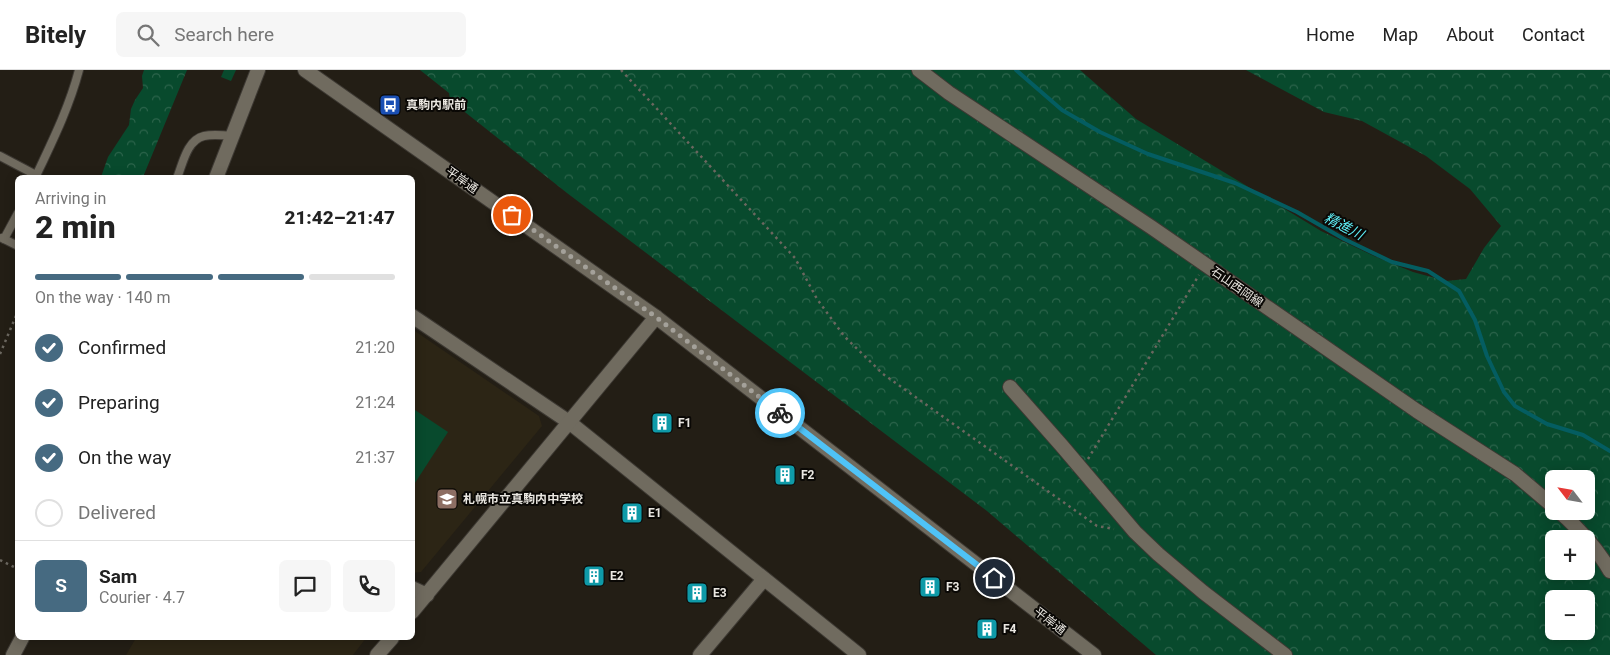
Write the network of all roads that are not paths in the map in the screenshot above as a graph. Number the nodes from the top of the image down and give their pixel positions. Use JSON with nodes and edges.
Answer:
{"nodes":[{"id":1,"x":79,"y":70,"type":"edge"},
{"id":2,"x":258,"y":70,"type":"edge"},
{"id":3,"x":306,"y":70,"type":"edge"},
{"id":4,"x":919,"y":70,"type":"edge"},
{"id":5,"x":232,"y":136,"type":"junction"},
{"id":6,"x":0,"y":156,"type":"edge"},
{"id":7,"x":34,"y":175,"type":"edge"},
{"id":8,"x":36,"y":175,"type":"edge"},
{"id":9,"x":178,"y":175,"type":"edge"},
{"id":10,"x":217,"y":175,"type":"edge"},
{"id":11,"x":15,"y":218,"type":"edge"},
{"id":12,"x":2,"y":238,"type":"edge"},
{"id":13,"x":15,"y":244,"type":"edge"},
{"id":14,"x":656,"y":317,"type":"junction"},
{"id":15,"x":415,"y":318,"type":"edge"},
{"id":16,"x":1010,"y":387,"type":"dead end"},
{"id":17,"x":569,"y":422,"type":"junction"},
{"id":18,"x":1545,"y":499,"type":"edge"},
{"id":19,"x":1569,"y":520,"type":"edge"},
{"id":20,"x":1610,"y":571,"type":"edge"},
{"id":21,"x":764,"y":578,"type":"junction"},
{"id":22,"x":415,"y":589,"type":"edge"},
{"id":23,"x":427,"y":595,"type":"junction"},
{"id":24,"x":415,"y":609,"type":"edge"},
{"id":25,"x":21,"y":640,"type":"edge"},
{"id":26,"x":390,"y":640,"type":"edge"},
{"id":27,"x":704,"y":654,"type":"edge"},
{"id":28,"x":13,"y":655,"type":"edge"},
{"id":29,"x":377,"y":655,"type":"edge"},
{"id":30,"x":859,"y":655,"type":"edge"},
{"id":31,"x":1094,"y":655,"type":"edge"},
{"id":32,"x":1285,"y":655,"type":"edge"}],
"edges":[{"from":1,"to":8,"type":"lane"},
{"from":2,"to":5,"type":"street"},
{"from":3,"to":14,"type":"street","name":"平岸通"},
{"from":4,"to":18,"type":"street","name":"石山西岡線"},
{"from":5,"to":9,"type":"lane"},
{"from":5,"to":10,"type":"street"},
{"from":6,"to":7,"type":"lane"},
{"from":11,"to":12,"type":"lane"},
{"from":12,"to":13,"type":"lane"},
{"from":14,"to":17,"type":"street"},
{"from":14,"to":31,"type":"street","name":"平岸通"},
{"from":15,"to":17,"type":"street"},
{"from":16,"to":32,"type":"street"},
{"from":17,"to":21,"type":"street"},
{"from":17,"to":23,"type":"street"},
{"from":19,"to":20,"type":"street"},
{"from":21,"to":27,"type":"street"},
{"from":21,"to":30,"type":"street"},
{"from":22,"to":23,"type":"street"},
{"from":23,"to":24,"type":"street"},
{"from":25,"to":28,"type":"street"},
{"from":26,"to":29,"type":"street"}]}
